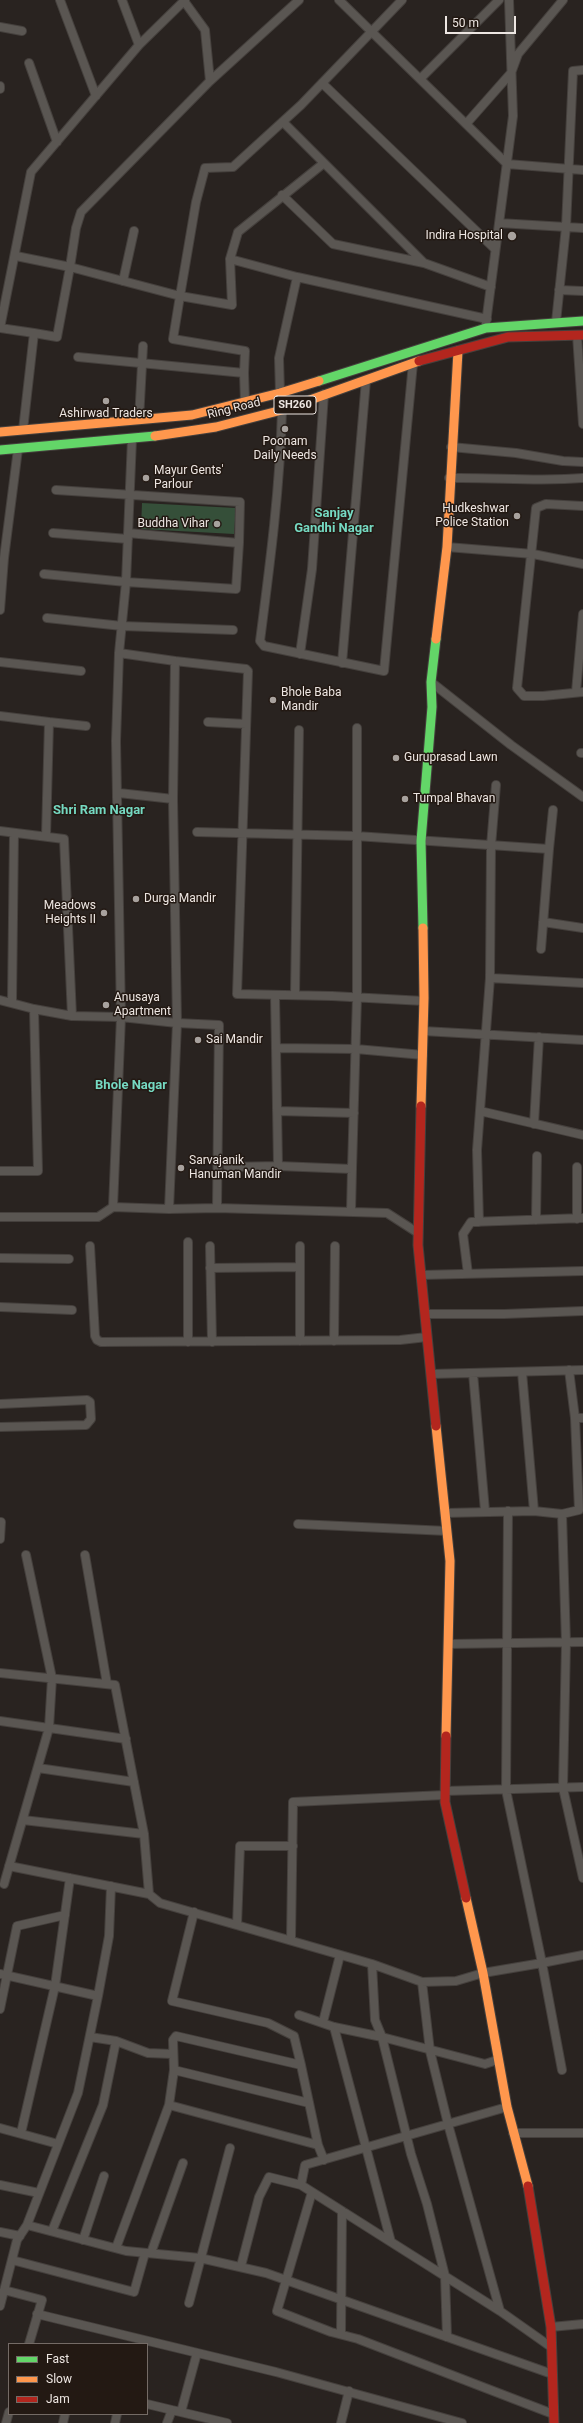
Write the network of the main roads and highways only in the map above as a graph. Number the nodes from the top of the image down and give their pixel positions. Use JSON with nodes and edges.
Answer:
{"nodes":[{"id":1,"x":583,"y":321,"type":"edge"},
{"id":2,"x":580,"y":335,"type":"edge"},
{"id":3,"x":458,"y":351,"type":"junction"},
{"id":4,"x":0,"y":432,"type":"edge"},
{"id":5,"x":0,"y":450,"type":"edge"},
{"id":6,"x":554,"y":2418,"type":"edge"}],
"edges":[{"from":1,"to":4,"type":"main road","name":"Ring Road","number":"SH260"},
{"from":2,"to":3,"type":"main road","name":"Ring Road","number":"SH260"},
{"from":3,"to":5,"type":"main road","name":"Ring Road","number":"SH260"},
{"from":3,"to":6,"type":"main road"}]}
